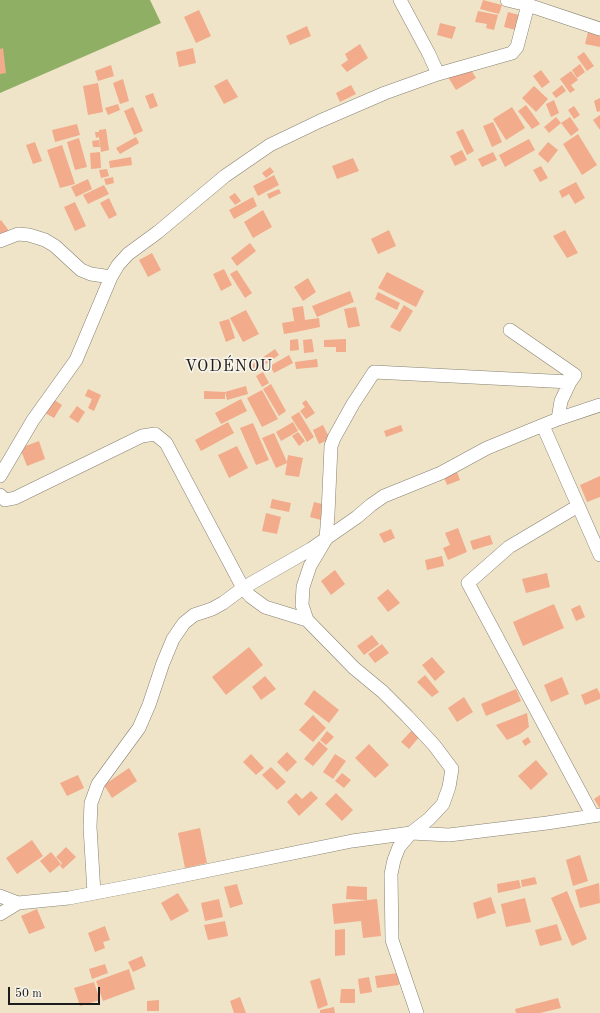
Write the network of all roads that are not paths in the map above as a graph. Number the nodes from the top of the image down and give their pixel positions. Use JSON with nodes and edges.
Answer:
{"nodes":[{"id":1,"x":400,"y":0,"type":"edge"},
{"id":2,"x":507,"y":0,"type":"edge"},
{"id":3,"x":528,"y":5,"type":"junction"},
{"id":4,"x":600,"y":29,"type":"edge"},
{"id":5,"x":438,"y":74,"type":"junction"},
{"id":6,"x":0,"y":241,"type":"edge"},
{"id":7,"x":111,"y":277,"type":"junction"},
{"id":8,"x":510,"y":330,"type":"dead end"},
{"id":9,"x":570,"y":382,"type":"junction"},
{"id":10,"x":600,"y":405,"type":"edge"},
{"id":11,"x":558,"y":419,"type":"junction"},
{"id":12,"x":543,"y":426,"type":"junction"},
{"id":13,"x":0,"y":476,"type":"edge"},
{"id":14,"x":0,"y":495,"type":"edge"},
{"id":15,"x":578,"y":506,"type":"junction"},
{"id":16,"x":326,"y":539,"type":"junction"},
{"id":17,"x":600,"y":555,"type":"edge"},
{"id":18,"x":243,"y":588,"type":"junction"},
{"id":19,"x":307,"y":620,"type":"junction"},
{"id":20,"x":596,"y":815,"type":"edge"},
{"id":21,"x":411,"y":833,"type":"junction"},
{"id":22,"x":94,"y":893,"type":"junction"},
{"id":23,"x":0,"y":896,"type":"edge"},
{"id":24,"x":18,"y":903,"type":"junction"},
{"id":25,"x":0,"y":914,"type":"edge"},
{"id":26,"x":417,"y":1013,"type":"edge"}],
"edges":[{"from":1,"to":5,"type":"street"},
{"from":2,"to":3,"type":"street"},
{"from":3,"to":4,"type":"street"},
{"from":3,"to":5,"type":"street"},
{"from":5,"to":7,"type":"street"},
{"from":6,"to":7,"type":"street"},
{"from":7,"to":13,"type":"street"},
{"from":8,"to":9,"type":"street"},
{"from":9,"to":11,"type":"street"},
{"from":9,"to":16,"type":"street"},
{"from":10,"to":11,"type":"street"},
{"from":11,"to":12,"type":"street"},
{"from":12,"to":15,"type":"street"},
{"from":12,"to":16,"type":"street"},
{"from":14,"to":18,"type":"street"},
{"from":15,"to":17,"type":"street"},
{"from":15,"to":20,"type":"street"},
{"from":16,"to":18,"type":"street"},
{"from":16,"to":19,"type":"street"},
{"from":18,"to":19,"type":"street"},
{"from":18,"to":22,"type":"street"},
{"from":19,"to":21,"type":"street"},
{"from":20,"to":21,"type":"street"},
{"from":21,"to":22,"type":"street"},
{"from":21,"to":26,"type":"street"},
{"from":22,"to":24,"type":"street"},
{"from":23,"to":24,"type":"street"},
{"from":24,"to":25,"type":"street"}]}
